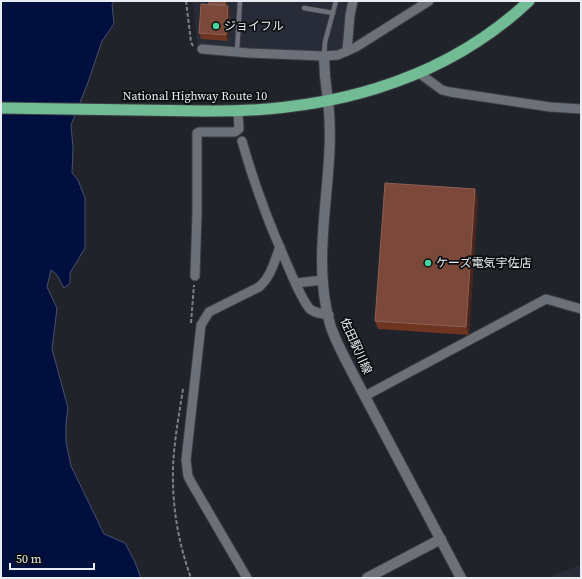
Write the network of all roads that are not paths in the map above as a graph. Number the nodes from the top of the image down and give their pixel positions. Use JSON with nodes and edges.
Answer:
{"nodes":[{"id":1,"x":240,"y":1,"type":"edge"},
{"id":2,"x":336,"y":1,"type":"edge"},
{"id":3,"x":353,"y":1,"type":"edge"},
{"id":4,"x":429,"y":1,"type":"edge"},
{"id":5,"x":529,"y":1,"type":"edge"},
{"id":6,"x":304,"y":8,"type":"dead end"},
{"id":7,"x":333,"y":13,"type":"junction"},
{"id":8,"x":202,"y":49,"type":"road end"},
{"id":9,"x":237,"y":51,"type":"junction"},
{"id":10,"x":346,"y":52,"type":"junction"},
{"id":11,"x":324,"y":56,"type":"junction"},
{"id":12,"x":419,"y":73,"type":"junction"},
{"id":13,"x":328,"y":100,"type":"junction"},
{"id":14,"x":1,"y":108,"type":"edge"},
{"id":15,"x":581,"y":109,"type":"edge"},
{"id":16,"x":238,"y":112,"type":"junction"},
{"id":17,"x":242,"y":141,"type":"dead end"},
{"id":18,"x":280,"y":248,"type":"junction"},
{"id":19,"x":195,"y":276,"type":"dead end"},
{"id":20,"x":323,"y":280,"type":"junction"},
{"id":21,"x":296,"y":283,"type":"junction"},
{"id":22,"x":581,"y":309,"type":"edge"},
{"id":23,"x":329,"y":315,"type":"junction"},
{"id":24,"x":365,"y":396,"type":"junction"},
{"id":25,"x":441,"y":539,"type":"junction"},
{"id":26,"x":247,"y":578,"type":"edge"},
{"id":27,"x":367,"y":578,"type":"edge"},
{"id":28,"x":461,"y":578,"type":"edge"}],
"edges":[{"from":1,"to":9,"type":"lane"},
{"from":2,"to":7,"type":"lane"},
{"from":3,"to":10,"type":"street"},
{"from":4,"to":10,"type":"street"},
{"from":5,"to":12,"type":"highway","name":"National Highway Route 10"},
{"from":6,"to":7,"type":"lane"},
{"from":7,"to":11,"type":"lane"},
{"from":8,"to":9,"type":"street"},
{"from":9,"to":11,"type":"street"},
{"from":10,"to":11,"type":"street"},
{"from":11,"to":13,"type":"main road","name":"佐田駅川線"},
{"from":12,"to":13,"type":"highway","name":"National Highway Route 10"},
{"from":12,"to":15,"type":"street"},
{"from":13,"to":16,"type":"highway","name":"National Highway Route 10"},
{"from":13,"to":20,"type":"main road","name":"佐田駅川線"},
{"from":14,"to":16,"type":"highway","name":"National Highway Route 10","bridge":true},
{"from":16,"to":19,"type":"street"},
{"from":17,"to":18,"type":"street"},
{"from":18,"to":21,"type":"street"},
{"from":18,"to":26,"type":"street"},
{"from":20,"to":21,"type":"street"},
{"from":20,"to":23,"type":"main road","name":"佐田駅川線"},
{"from":21,"to":23,"type":"street"},
{"from":22,"to":24,"type":"street"},
{"from":23,"to":24,"type":"main road","name":"佐田駅川線"},
{"from":24,"to":25,"type":"main road","name":"佐田駅川線"},
{"from":25,"to":27,"type":"main road"},
{"from":25,"to":28,"type":"main road","name":"佐田駅川線"}]}
